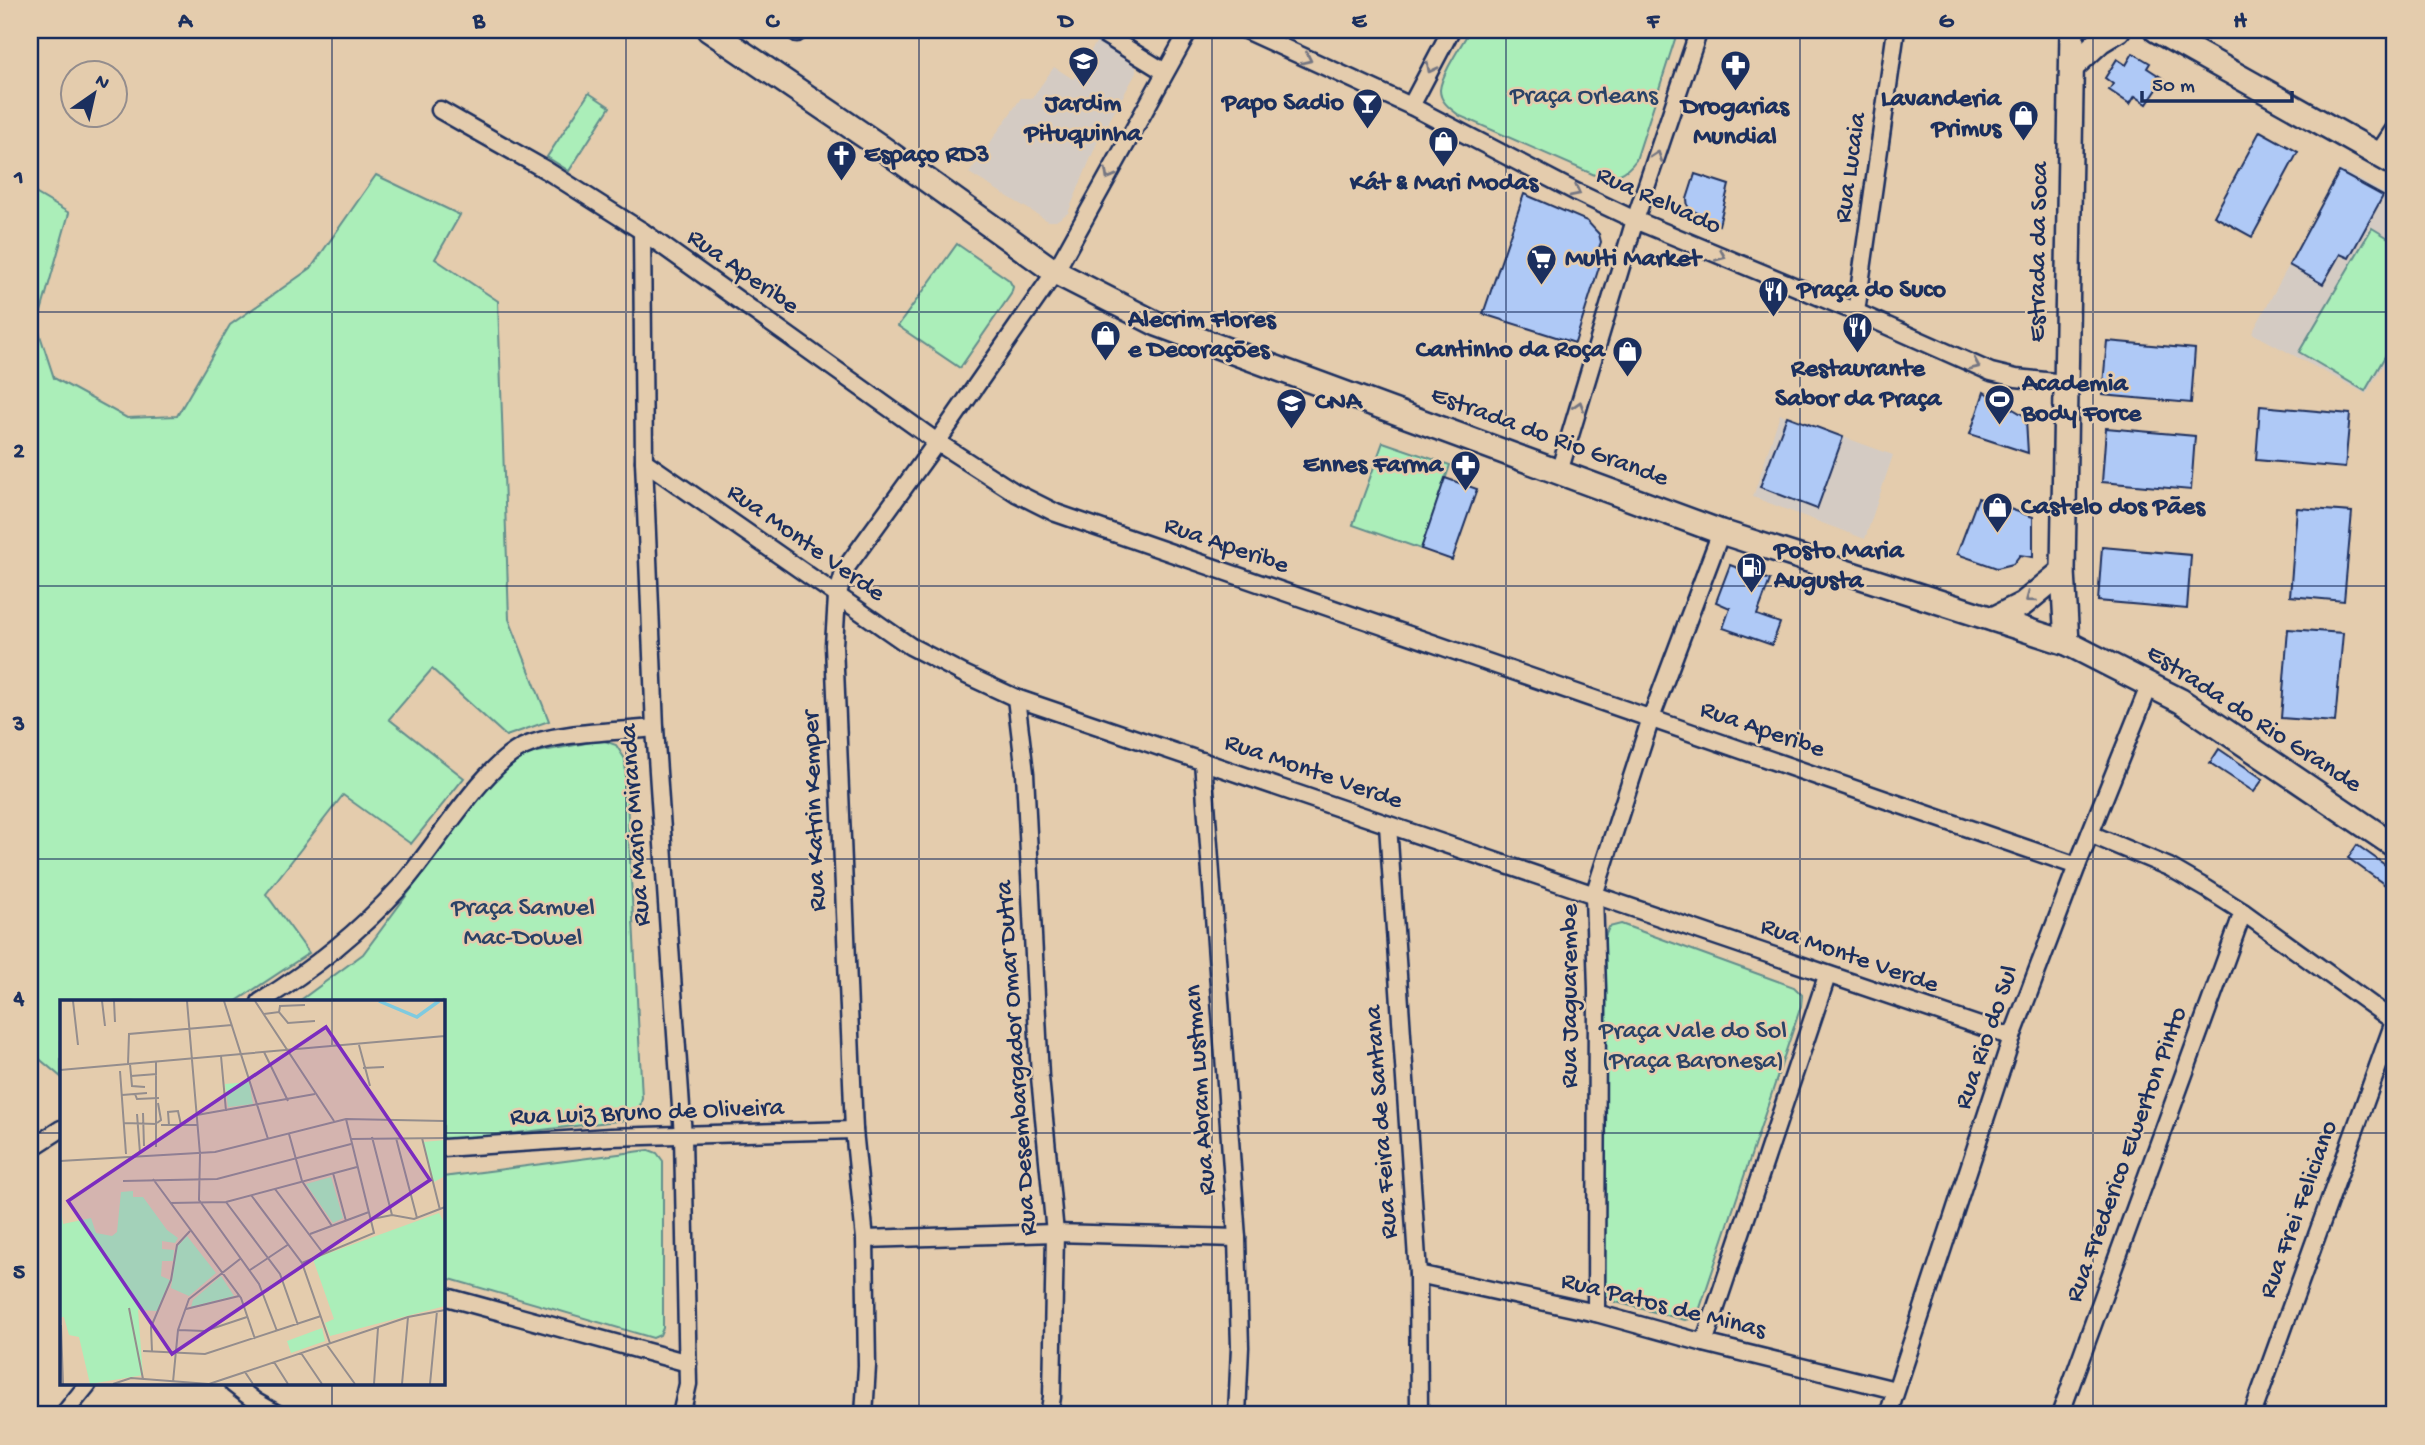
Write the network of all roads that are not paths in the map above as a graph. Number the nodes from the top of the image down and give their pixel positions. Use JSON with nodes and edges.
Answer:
{"nodes":[{"id":1,"x":709,"y":30,"type":"edge"},
{"id":2,"x":1097,"y":30,"type":"edge"},
{"id":3,"x":1189,"y":30,"type":"edge"},
{"id":4,"x":1245,"y":30,"type":"edge"},
{"id":5,"x":1451,"y":30,"type":"edge"},
{"id":6,"x":1699,"y":30,"type":"edge"},
{"id":7,"x":1896,"y":30,"type":"edge"},
{"id":8,"x":2072,"y":30,"type":"edge"},
{"id":9,"x":2118,"y":30,"type":"edge"},
{"id":10,"x":2156,"y":30,"type":"edge"},
{"id":11,"x":2072,"y":67,"type":"junction"},
{"id":12,"x":1165,"y":72,"type":"junction"},
{"id":13,"x":1411,"y":106,"type":"junction"},
{"id":14,"x":440,"y":110,"type":"dead end"},
{"id":15,"x":2395,"y":128,"type":"edge"},
{"id":16,"x":2386,"y":159,"type":"edge"},
{"id":17,"x":1635,"y":220,"type":"junction"},
{"id":18,"x":642,"y":231,"type":"junction"},
{"id":19,"x":1055,"y":272,"type":"junction"},
{"id":20,"x":1856,"y":312,"type":"junction"},
{"id":21,"x":2065,"y":383,"type":"junction"},
{"id":22,"x":937,"y":442,"type":"junction"},
{"id":23,"x":643,"y":461,"type":"junction"},
{"id":24,"x":1559,"y":471,"type":"junction"},
{"id":25,"x":1721,"y":532,"type":"junction"},
{"id":26,"x":2063,"y":571,"type":"junction"},
{"id":27,"x":837,"y":597,"type":"junction"},
{"id":28,"x":1993,"y":619,"type":"junction"},
{"id":29,"x":2067,"y":643,"type":"junction"},
{"id":30,"x":2150,"y":684,"type":"junction"},
{"id":31,"x":1016,"y":698,"type":"junction"},
{"id":32,"x":1651,"y":718,"type":"junction"},
{"id":33,"x":655,"y":728,"type":"junction"},
{"id":34,"x":1203,"y":761,"type":"junction"},
{"id":35,"x":1388,"y":825,"type":"junction"},
{"id":36,"x":2090,"y":834,"type":"junction"},
{"id":37,"x":2395,"y":846,"type":"edge"},
{"id":38,"x":2077,"y":866,"type":"junction"},
{"id":39,"x":1594,"y":895,"type":"junction"},
{"id":40,"x":2243,"y":912,"type":"junction"},
{"id":41,"x":1827,"y":976,"type":"junction"},
{"id":42,"x":263,"y":1000,"type":"edge"},
{"id":43,"x":2395,"y":1022,"type":"edge"},
{"id":44,"x":2012,"y":1037,"type":"junction"},
{"id":45,"x":60,"y":1130,"type":"edge"},
{"id":46,"x":854,"y":1130,"type":"junction"},
{"id":47,"x":684,"y":1136,"type":"junction"},
{"id":48,"x":444,"y":1148,"type":"edge"},
{"id":49,"x":30,"y":1149,"type":"edge"},
{"id":50,"x":1055,"y":1233,"type":"junction"},
{"id":51,"x":1237,"y":1238,"type":"junction"},
{"id":52,"x":865,"y":1239,"type":"junction"},
{"id":53,"x":1418,"y":1274,"type":"junction"},
{"id":54,"x":444,"y":1296,"type":"edge"},
{"id":55,"x":1595,"y":1313,"type":"junction"},
{"id":56,"x":1704,"y":1343,"type":"junction"},
{"id":57,"x":688,"y":1363,"type":"junction"},
{"id":58,"x":87,"y":1386,"type":"edge"},
{"id":59,"x":236,"y":1386,"type":"edge"},
{"id":60,"x":1895,"y":1390,"type":"junction"},
{"id":61,"x":64,"y":1415,"type":"edge"},
{"id":62,"x":279,"y":1415,"type":"edge"},
{"id":63,"x":681,"y":1415,"type":"edge"},
{"id":64,"x":864,"y":1415,"type":"edge"},
{"id":65,"x":1049,"y":1415,"type":"edge"},
{"id":66,"x":1237,"y":1415,"type":"edge"},
{"id":67,"x":1419,"y":1415,"type":"edge"},
{"id":68,"x":1888,"y":1415,"type":"edge"},
{"id":69,"x":2060,"y":1415,"type":"edge"},
{"id":70,"x":2252,"y":1415,"type":"edge"}],
"edges":[{"from":1,"to":19,"type":"main road","name":"Estrada do Rio Grande"},
{"from":2,"to":12,"type":"street"},
{"from":3,"to":12,"type":"street","name":"Rua Katrin Kemper"},
{"from":4,"to":13,"type":"street","name":"Rua Relvado","one_way":true},
{"from":5,"to":13,"type":"street","one_way":true},
{"from":17,"to":6,"type":"street","one_way":true},
{"from":7,"to":20,"type":"street","name":"Rua Lucaia"},
{"from":8,"to":11,"type":"main road","name":"Estrada da Soca"},
{"from":9,"to":11,"type":"main road"},
{"from":10,"to":16,"type":"main road"},
{"from":11,"to":21,"type":"main road","name":"Estrada da Soca"},
{"from":12,"to":19,"type":"street","name":"Rua Katrin Kemper","one_way":true},
{"from":13,"to":17,"type":"street","name":"Rua Relvado","one_way":true},
{"from":14,"to":18,"type":"street","name":"Rua Aperibe"},
{"from":15,"to":16,"type":"street"},
{"from":17,"to":20,"type":"street","name":"Rua Relvado","one_way":true},
{"from":24,"to":17,"type":"street","one_way":true},
{"from":18,"to":22,"type":"street","name":"Rua Aperibe"},
{"from":18,"to":23,"type":"street","name":"Rua Mario Miranda"},
{"from":19,"to":22,"type":"street","name":"Rua Katrin Kemper"},
{"from":19,"to":24,"type":"main road","name":"Estrada do Rio Grande"},
{"from":20,"to":21,"type":"street","name":"Rua Relvado","one_way":true},
{"from":21,"to":26,"type":"main road","name":"Estrada da Soca"},
{"from":22,"to":27,"type":"street","name":"Rua Katrin Kemper"},
{"from":22,"to":32,"type":"street","name":"Rua Aperibe"},
{"from":23,"to":27,"type":"street","name":"Rua Monte Verde"},
{"from":23,"to":33,"type":"street","name":"Rua Mario Miranda"},
{"from":24,"to":25,"type":"main road","name":"Estrada do Rio Grande"},
{"from":25,"to":28,"type":"main road","name":"Estrada do Rio Grande"},
{"from":25,"to":32,"type":"street","name":"Rua Jaguarembe"},
{"from":26,"to":28,"type":"main road","one_way":true},
{"from":26,"to":29,"type":"main road","name":"Estrada da Soca"},
{"from":27,"to":31,"type":"street","name":"Rua Monte Verde"},
{"from":27,"to":46,"type":"street","name":"Rua Katrin Kemper"},
{"from":28,"to":29,"type":"main road","name":"Estrada do Rio Grande"},
{"from":29,"to":30,"type":"main road","name":"Estrada do Rio Grande"},
{"from":30,"to":36,"type":"street","name":"Rua Rio do Sul"},
{"from":30,"to":37,"type":"main road","name":"Estrada do Rio Grande"},
{"from":31,"to":34,"type":"street","name":"Rua Monte Verde"},
{"from":31,"to":50,"type":"street","name":"Rua Desembargador Omar Dutra"},
{"from":32,"to":38,"type":"street","name":"Rua Aperibe"},
{"from":32,"to":39,"type":"street","name":"Rua Jaguarembe"},
{"from":33,"to":42,"type":"street"},
{"from":33,"to":47,"type":"street","name":"Rua Mario Miranda"},
{"from":34,"to":35,"type":"street","name":"Rua Monte Verde"},
{"from":34,"to":51,"type":"street","name":"Rua Abram Lustman"},
{"from":35,"to":39,"type":"street","name":"Rua Monte Verde"},
{"from":35,"to":53,"type":"street","name":"Rua Feira de Santana"},
{"from":36,"to":38,"type":"street","name":"Rua Rio do Sul"},
{"from":36,"to":40,"type":"street"},
{"from":38,"to":44,"type":"street","name":"Rua Rio do Sul"},
{"from":39,"to":41,"type":"street","name":"Rua Monte Verde"},
{"from":39,"to":55,"type":"street","name":"Rua Jaguarembe"},
{"from":40,"to":43,"type":"street"},
{"from":40,"to":69,"type":"street","name":"Rua Frederico Ewerton Pinto"},
{"from":41,"to":44,"type":"street","name":"Rua Monte Verde"},
{"from":41,"to":56,"type":"street"},
{"from":43,"to":70,"type":"street","name":"Rua Frei Feliciano"},
{"from":44,"to":60,"type":"street","name":"Rua Rio do Sul"},
{"from":45,"to":49,"type":"street"},
{"from":46,"to":47,"type":"street","name":"Rua Luiz Bruno de Oliveira"},
{"from":46,"to":52,"type":"street","name":"Rua Katrin Kemper"},
{"from":47,"to":48,"type":"street","name":"Rua Luiz Bruno de Oliveira"},
{"from":47,"to":57,"type":"street","name":"Rua Mario Miranda"},
{"from":50,"to":51,"type":"street"},
{"from":50,"to":52,"type":"street"},
{"from":50,"to":65,"type":"street","name":"Rua Desembargador Omar Dutra"},
{"from":51,"to":66,"type":"street","name":"Rua Abram Lustman"},
{"from":52,"to":64,"type":"street","name":"Rua Katrin Kemper"},
{"from":53,"to":55,"type":"street","name":"Rua Patos de Minas"},
{"from":53,"to":67,"type":"street","name":"Rua Feira de Santana"},
{"from":54,"to":57,"type":"street"},
{"from":55,"to":56,"type":"street","name":"Rua Patos de Minas"},
{"from":56,"to":60,"type":"street","name":"Rua Patos de Minas"},
{"from":57,"to":63,"type":"street","name":"Rua Mario Miranda"},
{"from":58,"to":61,"type":"street"},
{"from":59,"to":62,"type":"street"},
{"from":60,"to":68,"type":"street","name":"Rua Rio do Sul"}]}
